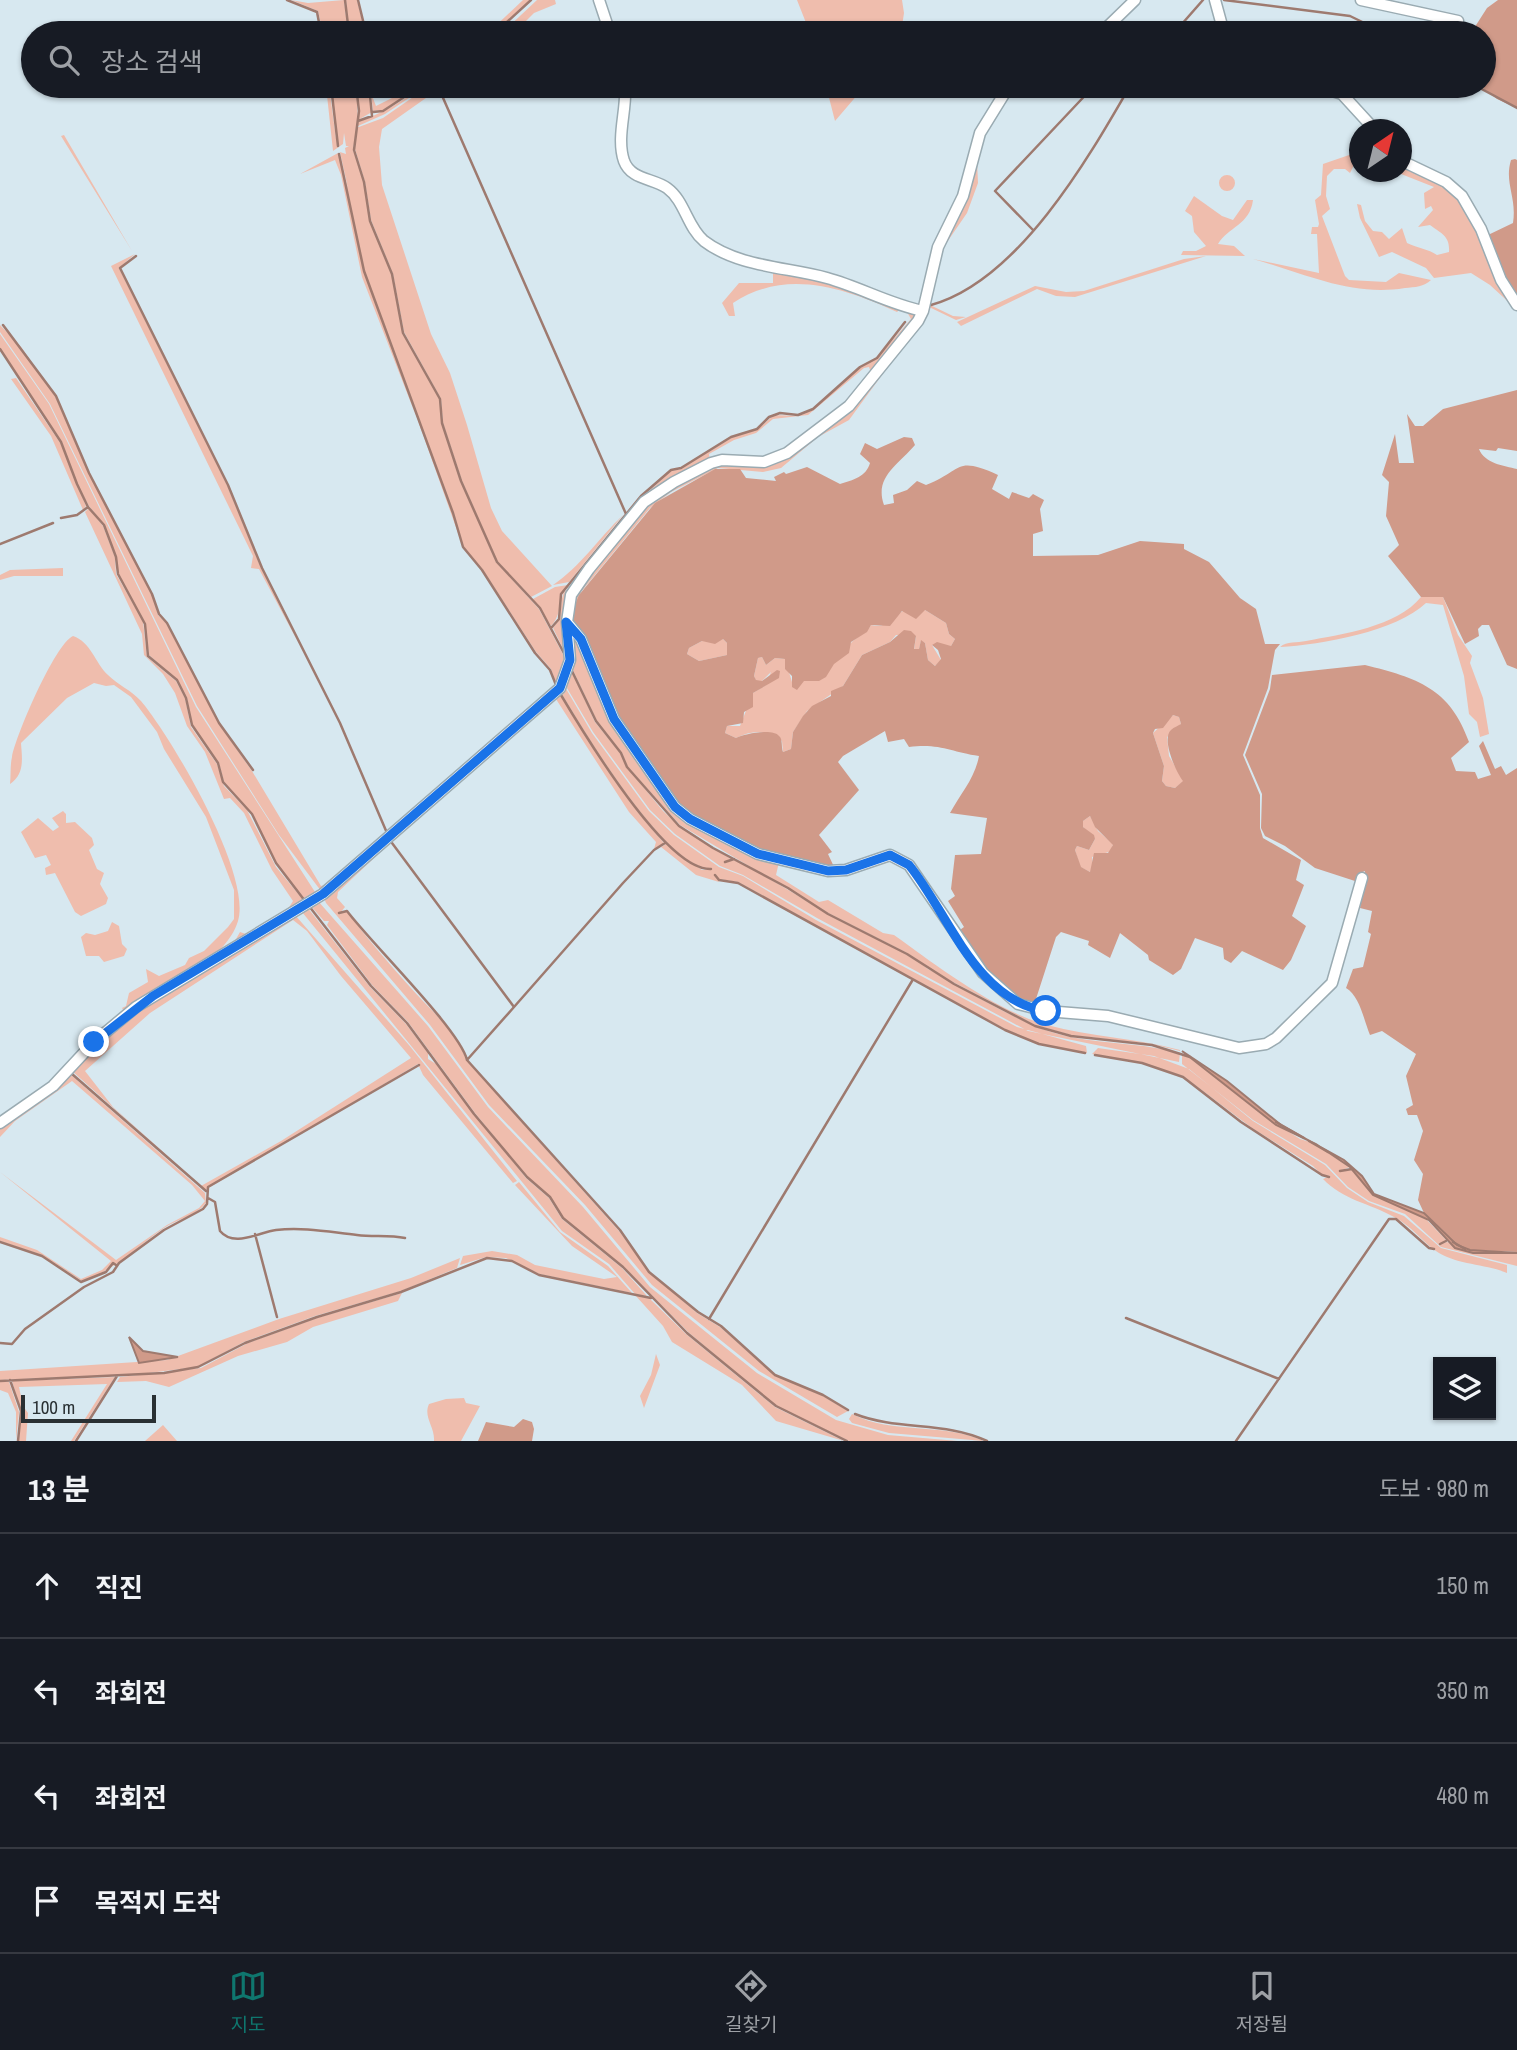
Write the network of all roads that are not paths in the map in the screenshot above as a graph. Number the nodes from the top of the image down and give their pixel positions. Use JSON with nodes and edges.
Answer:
{"nodes":[{"id":1,"x":599,"y":0,"type":"edge"},
{"id":2,"x":1135,"y":0,"type":"edge"},
{"id":3,"x":1214,"y":0,"type":"edge"},
{"id":4,"x":1361,"y":0,"type":"edge"},
{"id":5,"x":606,"y":21,"type":"edge"},
{"id":6,"x":1113,"y":21,"type":"edge"},
{"id":7,"x":1220,"y":21,"type":"edge"},
{"id":8,"x":1458,"y":21,"type":"dead end"},
{"id":9,"x":624,"y":98,"type":"edge"},
{"id":10,"x":1002,"y":98,"type":"edge"},
{"id":11,"x":1346,"y":98,"type":"edge"},
{"id":12,"x":1365,"y":119,"type":"edge"},
{"id":13,"x":1412,"y":166,"type":"edge"},
{"id":14,"x":1517,"y":305,"type":"edge"},
{"id":15,"x":923,"y":311,"type":"junction"},
{"id":16,"x":566,"y":622,"type":"junction"},
{"id":17,"x":1362,"y":878,"type":"dead end"},
{"id":18,"x":0,"y":1123,"type":"edge"}],
"edges":[{"from":1,"to":5,"type":"street"},
{"from":2,"to":6,"type":"street"},
{"from":3,"to":7,"type":"street"},
{"from":4,"to":8,"type":"street"},
{"from":9,"to":15,"type":"street"},
{"from":10,"to":15,"type":"street"},
{"from":11,"to":12,"type":"street"},
{"from":13,"to":14,"type":"street"},
{"from":15,"to":16,"type":"street"},
{"from":16,"to":17,"type":"street"},
{"from":16,"to":18,"type":"street"}]}
